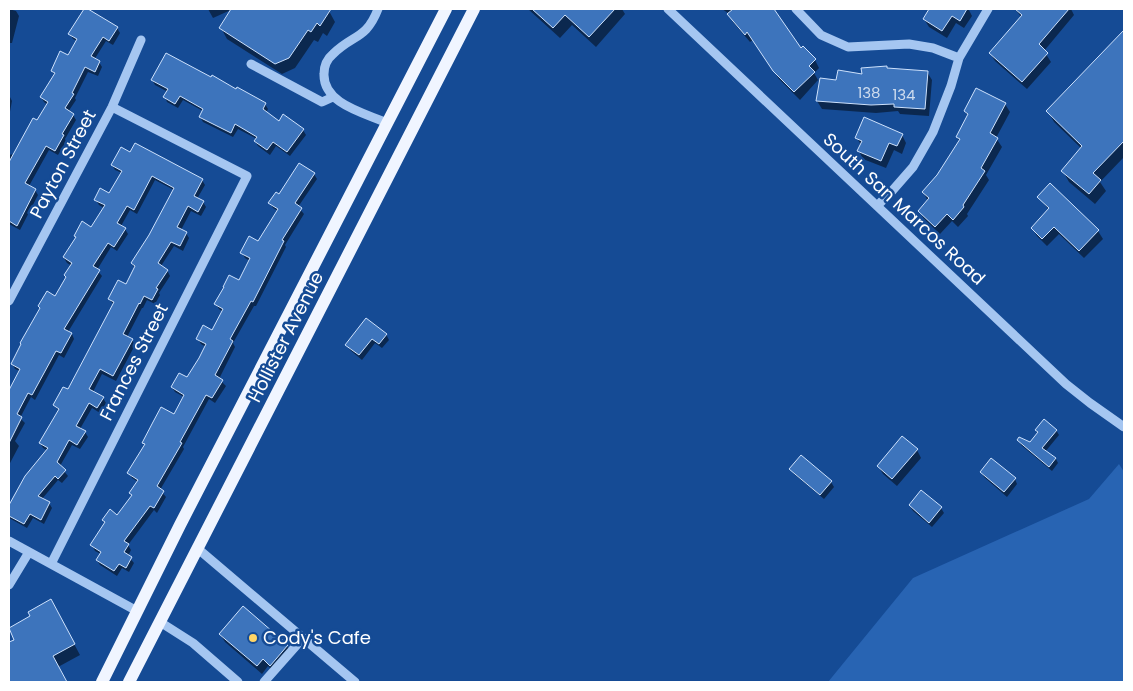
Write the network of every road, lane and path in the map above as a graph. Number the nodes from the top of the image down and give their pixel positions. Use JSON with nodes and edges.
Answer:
{"nodes":[{"id":1,"x":378,"y":9,"type":"edge"},
{"id":2,"x":474,"y":9,"type":"edge"},
{"id":3,"x":668,"y":9,"type":"edge"},
{"id":4,"x":796,"y":9,"type":"edge"},
{"id":5,"x":988,"y":9,"type":"edge"},
{"id":6,"x":443,"y":10,"type":"edge"},
{"id":7,"x":141,"y":40,"type":"dead end"},
{"id":8,"x":959,"y":58,"type":"junction"},
{"id":9,"x":251,"y":64,"type":"dead end"},
{"id":10,"x":333,"y":97,"type":"junction"},
{"id":11,"x":112,"y":107,"type":"junction"},
{"id":12,"x":387,"y":123,"type":"junction"},
{"id":13,"x":877,"y":206,"type":"junction"},
{"id":14,"x":9,"y":301,"type":"edge"},
{"id":15,"x":1124,"y":427,"type":"edge"},
{"id":16,"x":9,"y":541,"type":"edge"},
{"id":17,"x":197,"y":548,"type":"junction"},
{"id":18,"x":29,"y":552,"type":"junction"},
{"id":19,"x":51,"y":564,"type":"junction"},
{"id":20,"x":9,"y":584,"type":"edge"},
{"id":21,"x":137,"y":611,"type":"junction"},
{"id":22,"x":160,"y":622,"type":"junction"},
{"id":23,"x":303,"y":638,"type":"junction"},
{"id":24,"x":102,"y":682,"type":"edge"},
{"id":25,"x":129,"y":682,"type":"edge"},
{"id":26,"x":238,"y":682,"type":"edge"},
{"id":27,"x":264,"y":682,"type":"edge"},
{"id":28,"x":355,"y":682,"type":"edge"}],
"edges":[{"from":1,"to":10,"type":"street"},
{"from":2,"to":17,"type":"main road","name":"Hollister Avenue"},
{"from":3,"to":13,"type":"street","name":"South San Marcos Road"},
{"from":4,"to":8,"type":"street"},
{"from":5,"to":8,"type":"street"},
{"from":6,"to":12,"type":"main road","name":"Hollister Avenue"},
{"from":7,"to":11,"type":"street","name":"Payton Street"},
{"from":8,"to":13,"type":"street"},
{"from":9,"to":10,"type":"street"},
{"from":10,"to":12,"type":"street"},
{"from":11,"to":14,"type":"street","name":"Payton Street"},
{"from":11,"to":19,"type":"street","name":"Frances Street"},
{"from":12,"to":21,"type":"main road","name":"Hollister Avenue"},
{"from":13,"to":15,"type":"street","name":"South San Marcos Road"},
{"from":16,"to":18,"type":"street"},
{"from":17,"to":22,"type":"main road","name":"Hollister Avenue"},
{"from":17,"to":23,"type":"street"},
{"from":18,"to":19,"type":"street"},
{"from":18,"to":20,"type":"street"},
{"from":19,"to":21,"type":"street"},
{"from":21,"to":24,"type":"main road","name":"Hollister Avenue"},
{"from":22,"to":25,"type":"main road","name":"Hollister Avenue"},
{"from":22,"to":26,"type":"street"},
{"from":23,"to":27,"type":"street"},
{"from":23,"to":28,"type":"street"}]}
